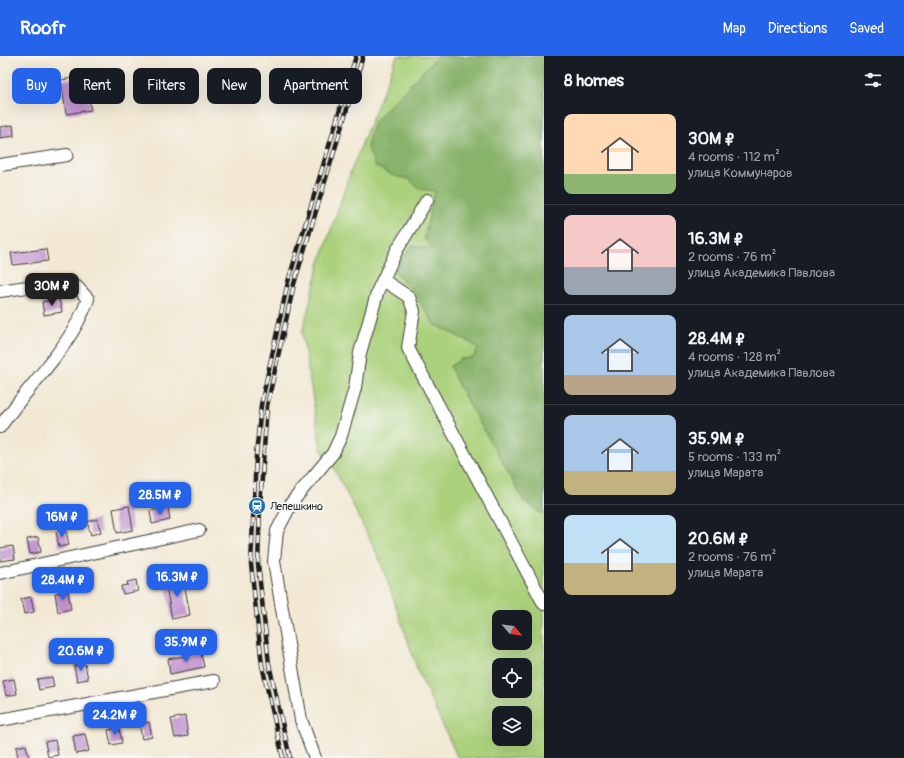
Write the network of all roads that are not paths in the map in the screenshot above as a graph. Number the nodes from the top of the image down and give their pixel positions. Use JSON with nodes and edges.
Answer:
{"nodes":[{"id":1,"x":67,"y":155,"type":"dead end"},
{"id":2,"x":0,"y":165,"type":"edge"},
{"id":3,"x":427,"y":200,"type":"dead end"},
{"id":4,"x":383,"y":280,"type":"junction"},
{"id":5,"x":0,"y":291,"type":"edge"},
{"id":6,"x":13,"y":408,"type":"junction"},
{"id":7,"x":0,"y":410,"type":"edge"},
{"id":8,"x":0,"y":427,"type":"edge"},
{"id":9,"x":199,"y":530,"type":"dead end"},
{"id":10,"x":0,"y":573,"type":"edge"},
{"id":11,"x":544,"y":604,"type":"edge"},
{"id":12,"x":214,"y":681,"type":"dead end"},
{"id":13,"x":0,"y":720,"type":"edge"},
{"id":14,"x":315,"y":758,"type":"edge"}],
"edges":[{"from":1,"to":2,"type":"street"},
{"from":3,"to":4,"type":"street"},
{"from":4,"to":11,"type":"street"},
{"from":4,"to":14,"type":"street"},
{"from":5,"to":6,"type":"street"},
{"from":6,"to":7,"type":"street"},
{"from":6,"to":8,"type":"street"},
{"from":9,"to":10,"type":"street"},
{"from":12,"to":13,"type":"street"}]}
